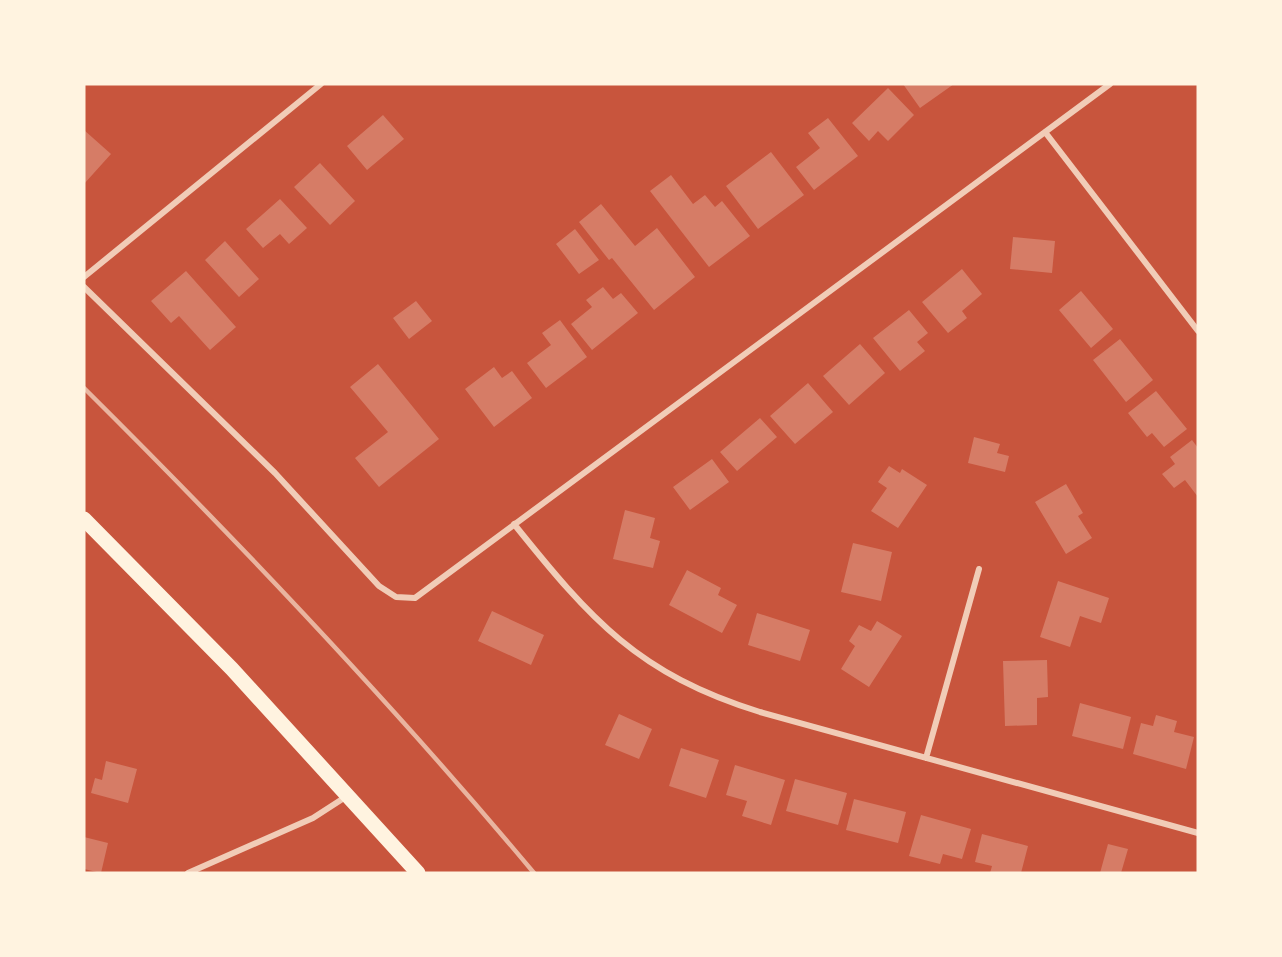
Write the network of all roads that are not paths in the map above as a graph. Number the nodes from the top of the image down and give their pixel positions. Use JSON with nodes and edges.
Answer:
{"nodes":[{"id":1,"x":321,"y":84,"type":"edge"},
{"id":2,"x":1110,"y":84,"type":"edge"},
{"id":3,"x":1046,"y":132,"type":"junction"},
{"id":4,"x":84,"y":278,"type":"edge"},
{"id":5,"x":84,"y":287,"type":"edge"},
{"id":6,"x":1198,"y":331,"type":"edge"},
{"id":7,"x":84,"y":519,"type":"edge"},
{"id":8,"x":514,"y":524,"type":"junction"},
{"id":9,"x":979,"y":569,"type":"dead end"},
{"id":10,"x":926,"y":758,"type":"junction"},
{"id":11,"x":348,"y":795,"type":"junction"},
{"id":12,"x":1198,"y":833,"type":"edge"},
{"id":13,"x":189,"y":873,"type":"edge"},
{"id":14,"x":418,"y":873,"type":"edge"}],
"edges":[{"from":1,"to":4,"type":"street"},
{"from":2,"to":3,"type":"street"},
{"from":3,"to":6,"type":"street"},
{"from":3,"to":8,"type":"street"},
{"from":5,"to":8,"type":"street"},
{"from":7,"to":11,"type":"main road"},
{"from":8,"to":10,"type":"street"},
{"from":9,"to":10,"type":"street"},
{"from":10,"to":12,"type":"street"},
{"from":11,"to":13,"type":"street"},
{"from":11,"to":14,"type":"main road"}]}
